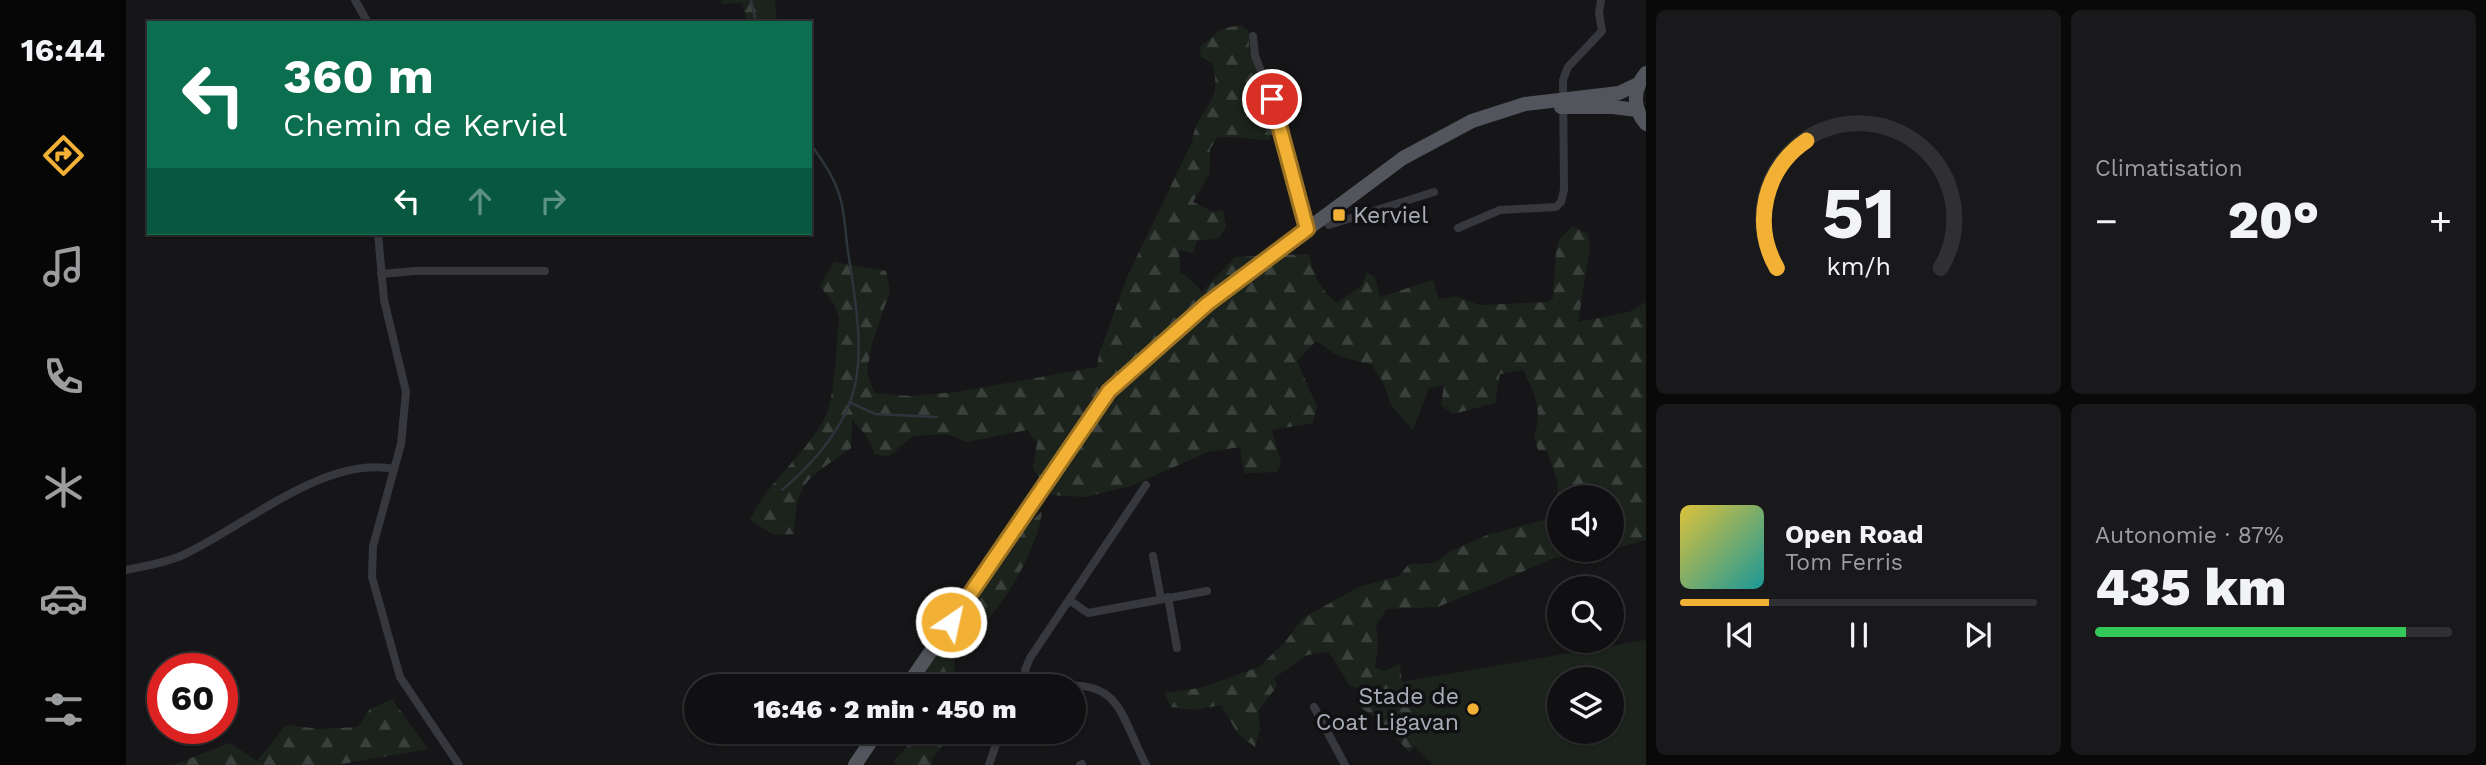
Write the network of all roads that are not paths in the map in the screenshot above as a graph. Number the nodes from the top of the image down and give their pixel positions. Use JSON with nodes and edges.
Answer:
{"nodes":[{"id":1,"x":355,"y":0,"type":"edge"},
{"id":2,"x":1601,"y":0,"type":"edge"},
{"id":3,"x":367,"y":21,"type":"edge"},
{"id":4,"x":1253,"y":36,"type":"dead end"},
{"id":5,"x":1642,"y":79,"type":"edge"},
{"id":6,"x":1562,"y":102,"type":"junction"},
{"id":7,"x":1637,"y":110,"type":"junction"},
{"id":8,"x":1646,"y":124,"type":"edge"},
{"id":9,"x":1434,"y":192,"type":"dead end"},
{"id":10,"x":1323,"y":217,"type":"junction"},
{"id":11,"x":1458,"y":228,"type":"dead end"},
{"id":12,"x":1307,"y":229,"type":"junction"},
{"id":13,"x":378,"y":235,"type":"edge"},
{"id":14,"x":545,"y":271,"type":"dead end"},
{"id":15,"x":381,"y":274,"type":"junction"},
{"id":16,"x":394,"y":469,"type":"junction"},
{"id":17,"x":1146,"y":485,"type":"dead end"},
{"id":18,"x":1153,"y":556,"type":"dead end"},
{"id":19,"x":126,"y":570,"type":"edge"},
{"id":20,"x":1207,"y":591,"type":"dead end"},
{"id":21,"x":1165,"y":598,"type":"junction"},
{"id":22,"x":1069,"y":600,"type":"junction"},
{"id":23,"x":1177,"y":648,"type":"dead end"},
{"id":24,"x":915,"y":674,"type":"edge"},
{"id":25,"x":1025,"y":674,"type":"edge"},
{"id":26,"x":1086,"y":684,"type":"edge"},
{"id":27,"x":1314,"y":706,"type":"dead end"},
{"id":28,"x":869,"y":744,"type":"edge"},
{"id":29,"x":996,"y":744,"type":"edge"},
{"id":30,"x":459,"y":765,"type":"edge"},
{"id":31,"x":855,"y":765,"type":"edge"},
{"id":32,"x":989,"y":765,"type":"edge"},
{"id":33,"x":1146,"y":765,"type":"edge"},
{"id":34,"x":1345,"y":765,"type":"edge"}],
"edges":[{"from":1,"to":3,"type":"street"},
{"from":2,"to":6,"type":"street"},
{"from":4,"to":12,"type":"street"},
{"from":5,"to":6,"type":"main road"},
{"from":5,"to":7,"type":"main road"},
{"from":6,"to":7,"type":"main road"},
{"from":6,"to":10,"type":"main road"},
{"from":6,"to":11,"type":"street"},
{"from":7,"to":8,"type":"main road"},
{"from":9,"to":10,"type":"street"},
{"from":10,"to":12,"type":"main road"},
{"from":12,"to":24,"type":"main road"},
{"from":13,"to":15,"type":"street"},
{"from":14,"to":15,"type":"street"},
{"from":15,"to":16,"type":"street"},
{"from":16,"to":19,"type":"street"},
{"from":16,"to":30,"type":"street"},
{"from":17,"to":22,"type":"street"},
{"from":18,"to":21,"type":"street"},
{"from":20,"to":21,"type":"street"},
{"from":21,"to":22,"type":"street"},
{"from":21,"to":23,"type":"street"},
{"from":22,"to":25,"type":"street"},
{"from":26,"to":33,"type":"street"},
{"from":27,"to":34,"type":"street"},
{"from":28,"to":31,"type":"main road"},
{"from":29,"to":32,"type":"street"}]}
